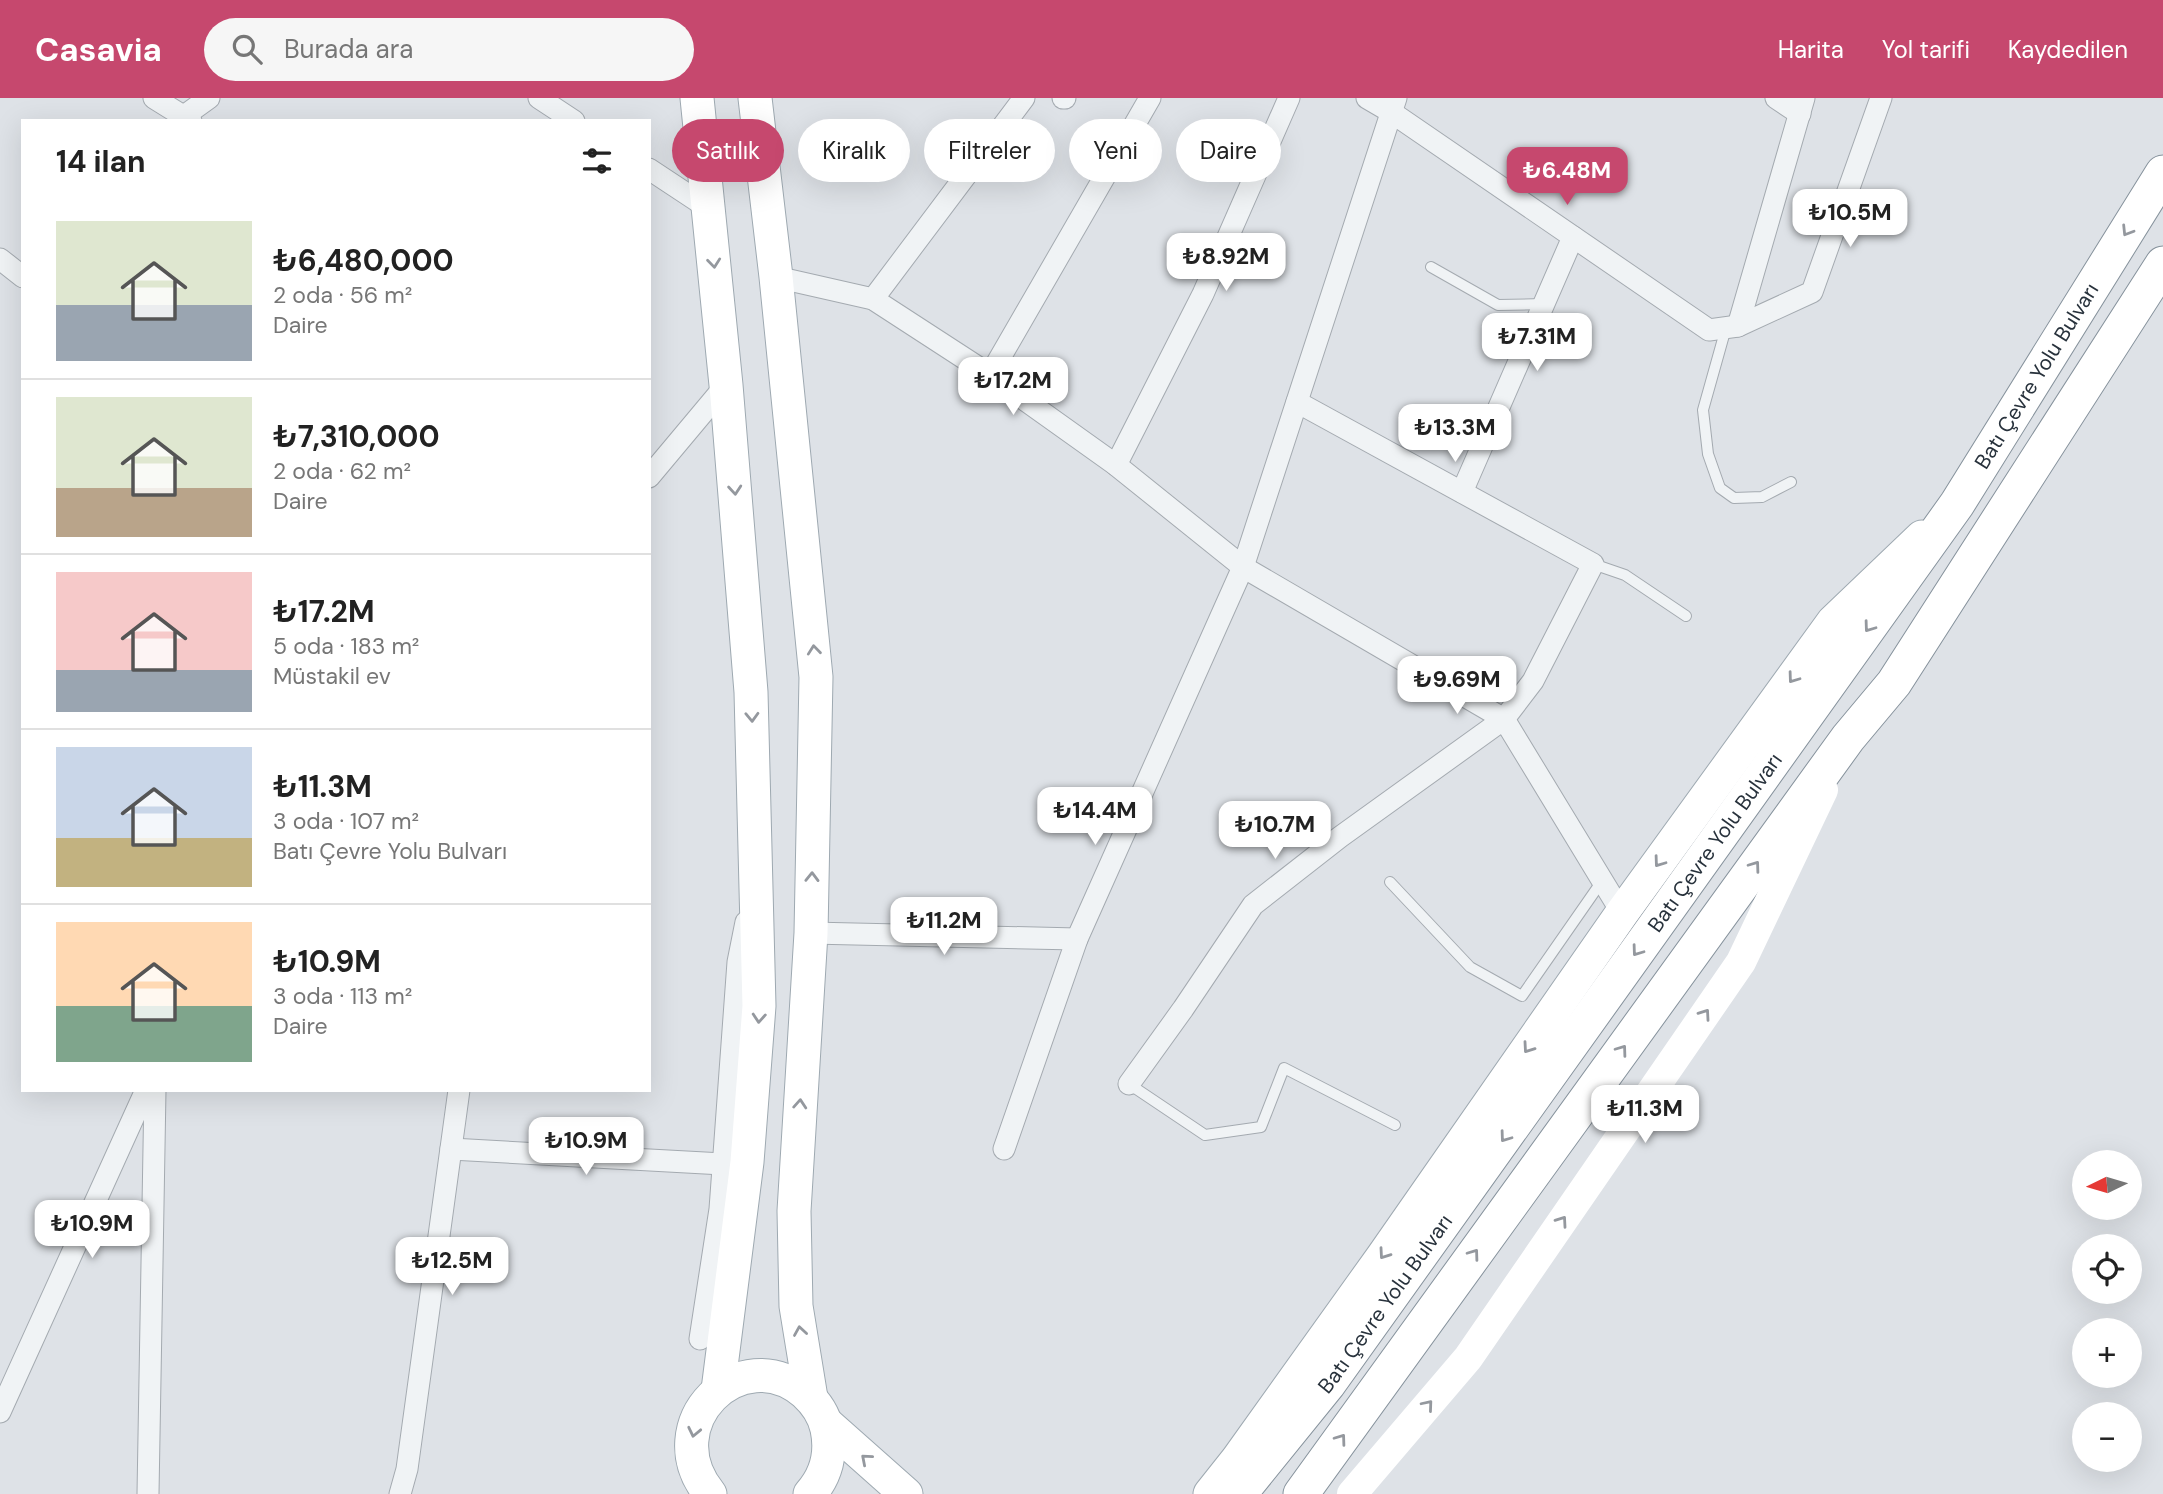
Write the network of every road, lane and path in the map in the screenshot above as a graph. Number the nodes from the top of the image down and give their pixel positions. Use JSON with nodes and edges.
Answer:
{"nodes":[{"id":1,"x":154,"y":98,"type":"edge"},
{"id":2,"x":209,"y":98,"type":"edge"},
{"id":3,"x":539,"y":98,"type":"edge"},
{"id":4,"x":696,"y":98,"type":"edge"},
{"id":5,"x":755,"y":98,"type":"edge"},
{"id":6,"x":1024,"y":98,"type":"edge"},
{"id":7,"x":1150,"y":98,"type":"edge"},
{"id":8,"x":1289,"y":98,"type":"edge"},
{"id":9,"x":1367,"y":98,"type":"edge"},
{"id":10,"x":1776,"y":98,"type":"edge"},
{"id":11,"x":1881,"y":98,"type":"edge"},
{"id":12,"x":1393,"y":105,"type":"edge"},
{"id":13,"x":1802,"y":106,"type":"edge"},
{"id":14,"x":185,"y":119,"type":"edge"},
{"id":15,"x":571,"y":119,"type":"edge"},
{"id":16,"x":651,"y":170,"type":"edge"},
{"id":17,"x":2163,"y":173,"type":"edge"},
{"id":18,"x":708,"y":208,"type":"junction"},
{"id":19,"x":1573,"y":237,"type":"junction"},
{"id":20,"x":0,"y":259,"type":"edge"},
{"id":21,"x":2163,"y":264,"type":"edge"},
{"id":22,"x":1431,"y":267,"type":"dead end"},
{"id":23,"x":21,"y":275,"type":"edge"},
{"id":24,"x":776,"y":277,"type":"junction"},
{"id":25,"x":873,"y":299,"type":"junction"},
{"id":26,"x":1543,"y":304,"type":"junction"},
{"id":27,"x":1732,"y":327,"type":"junction"},
{"id":28,"x":990,"y":375,"type":"junction"},
{"id":29,"x":726,"y":385,"type":"junction"},
{"id":30,"x":1297,"y":401,"type":"junction"},
{"id":31,"x":1116,"y":465,"type":"junction"},
{"id":32,"x":651,"y":472,"type":"edge"},
{"id":33,"x":1791,"y":482,"type":"dead end"},
{"id":34,"x":1462,"y":492,"type":"junction"},
{"id":35,"x":1957,"y":504,"type":"junction"},
{"id":36,"x":1592,"y":564,"type":"junction"},
{"id":37,"x":1243,"y":567,"type":"junction"},
{"id":38,"x":1686,"y":616,"type":"dead end"},
{"id":39,"x":1504,"y":719,"type":"junction"},
{"id":40,"x":1848,"y":738,"type":"junction"},
{"id":41,"x":756,"y":868,"type":"junction"},
{"id":42,"x":1602,"y":881,"type":"junction"},
{"id":43,"x":1390,"y":882,"type":"dead end"},
{"id":44,"x":1622,"y":913,"type":"junction"},
{"id":45,"x":811,"y":933,"type":"junction"},
{"id":46,"x":1077,"y":939,"type":"junction"},
{"id":47,"x":1129,"y":1084,"type":"joint"},
{"id":48,"x":145,"y":1092,"type":"edge"},
{"id":49,"x":155,"y":1092,"type":"edge"},
{"id":50,"x":459,"y":1092,"type":"edge"},
{"id":51,"x":1395,"y":1125,"type":"dead end"},
{"id":52,"x":451,"y":1149,"type":"junction"},
{"id":53,"x":1004,"y":1149,"type":"dead end"},
{"id":54,"x":723,"y":1164,"type":"junction"},
{"id":55,"x":700,"y":1339,"type":"dead end"},
{"id":56,"x":719,"y":1390,"type":"junction"},
{"id":57,"x":818,"y":1411,"type":"junction"},
{"id":58,"x":0,"y":1412,"type":"edge"},
{"id":59,"x":703,"y":1490,"type":"edge"},
{"id":60,"x":148,"y":1494,"type":"edge"},
{"id":61,"x":400,"y":1494,"type":"edge"},
{"id":62,"x":810,"y":1494,"type":"edge"},
{"id":63,"x":906,"y":1494,"type":"edge"},
{"id":64,"x":1210,"y":1494,"type":"edge"},
{"id":65,"x":1239,"y":1494,"type":"edge"},
{"id":66,"x":1301,"y":1494,"type":"edge"},
{"id":67,"x":1352,"y":1494,"type":"edge"}],
"edges":[{"from":1,"to":14,"type":"street"},
{"from":2,"to":14,"type":"street"},
{"from":3,"to":15,"type":"street"},
{"from":4,"to":18,"type":"main road"},
{"from":5,"to":24,"type":"main road"},
{"from":6,"to":25,"type":"street"},
{"from":7,"to":28,"type":"street"},
{"from":8,"to":31,"type":"street"},
{"from":9,"to":12,"type":"street"},
{"from":10,"to":13,"type":"street"},
{"from":11,"to":27,"type":"street"},
{"from":12,"to":19,"type":"street"},
{"from":12,"to":30,"type":"street"},
{"from":13,"to":27,"type":"street"},
{"from":16,"to":18,"type":"street"},
{"from":17,"to":35,"type":"highway","name":"Batı Çevre Yolu Bulvarı","one_way":true},
{"from":18,"to":29,"type":"main road","one_way":true},
{"from":19,"to":26,"type":"street"},
{"from":19,"to":27,"type":"street"},
{"from":20,"to":23,"type":"street"},
{"from":21,"to":40,"type":"highway","name":"Batı Çevre Yolu Bulvarı"},
{"from":22,"to":26,"type":"lane"},
{"from":24,"to":25,"type":"street"},
{"from":45,"to":24,"type":"main road","one_way":true},
{"from":25,"to":28,"type":"street"},
{"from":26,"to":34,"type":"street"},
{"from":27,"to":33,"type":"lane"},
{"from":28,"to":31,"type":"street"},
{"from":29,"to":32,"type":"street"},
{"from":29,"to":41,"type":"main road","one_way":true},
{"from":30,"to":34,"type":"street"},
{"from":30,"to":37,"type":"street"},
{"from":31,"to":37,"type":"street"},
{"from":34,"to":36,"type":"street"},
{"from":35,"to":44,"type":"main road","one_way":true},
{"from":35,"to":65,"type":"highway","name":"Batı Çevre Yolu Bulvarı","one_way":true},
{"from":36,"to":38,"type":"lane"},
{"from":36,"to":39,"type":"street"},
{"from":37,"to":39,"type":"street"},
{"from":37,"to":46,"type":"street"},
{"from":39,"to":42,"type":"street"},
{"from":39,"to":47,"type":"street"},
{"from":66,"to":40,"type":"highway","name":"Batı Çevre Yolu Bulvarı","one_way":true},
{"from":67,"to":40,"type":"main road","one_way":true},
{"from":41,"to":54,"type":"street"},
{"from":41,"to":56,"type":"main road","one_way":true},
{"from":42,"to":43,"type":"lane"},
{"from":42,"to":44,"type":"street"},
{"from":44,"to":64,"type":"main road","one_way":true},
{"from":45,"to":46,"type":"street"},
{"from":57,"to":45,"type":"main road","one_way":true},
{"from":46,"to":53,"type":"street"},
{"from":47,"to":51,"type":"lane"},
{"from":48,"to":58,"type":"street"},
{"from":49,"to":60,"type":"street"},
{"from":50,"to":52,"type":"street"},
{"from":52,"to":54,"type":"street"},
{"from":52,"to":61,"type":"street"},
{"from":54,"to":55,"type":"street"},
{"from":56,"to":57,"type":"main road"},
{"from":56,"to":59,"type":"main road","one_way":true},
{"from":57,"to":62,"type":"main road"},
{"from":63,"to":57,"type":"main road","one_way":true}]}
